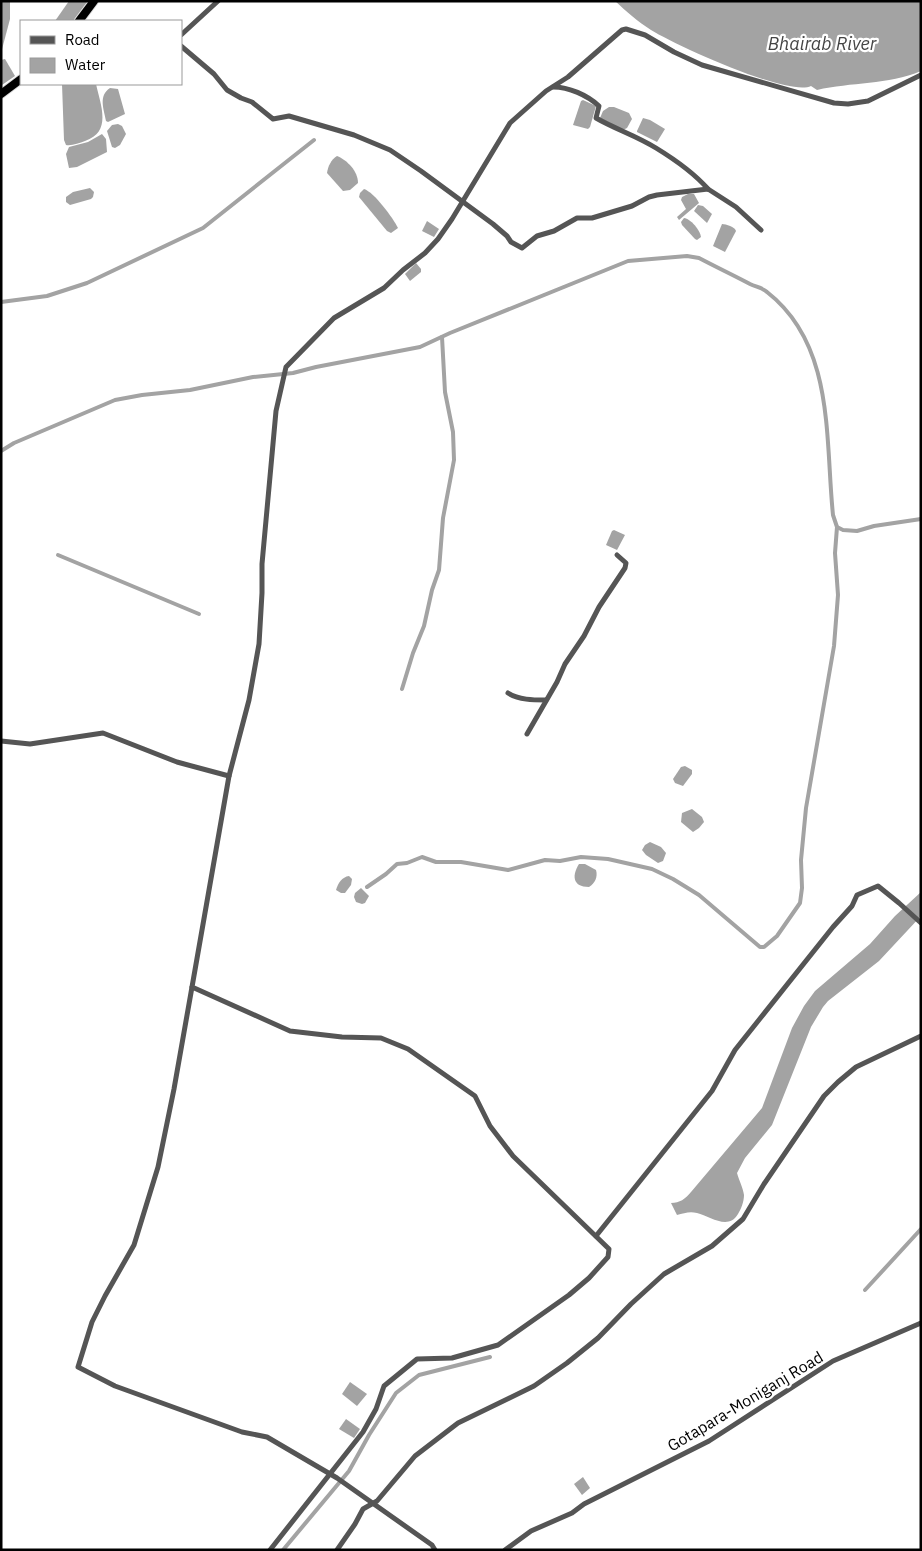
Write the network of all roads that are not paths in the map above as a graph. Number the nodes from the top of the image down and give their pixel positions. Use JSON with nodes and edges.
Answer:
{"nodes":[{"id":1,"x":94,"y":1,"type":"edge"},
{"id":2,"x":218,"y":1,"type":"edge"},
{"id":3,"x":80,"y":20,"type":"edge"},
{"id":4,"x":182,"y":34,"type":"edge"},
{"id":5,"x":182,"y":47,"type":"edge"},
{"id":6,"x":921,"y":75,"type":"edge"},
{"id":7,"x":20,"y":80,"type":"edge"},
{"id":8,"x":552,"y":87,"type":"junction"},
{"id":9,"x":1,"y":94,"type":"edge"},
{"id":10,"x":708,"y":189,"type":"junction"},
{"id":11,"x":462,"y":202,"type":"junction"},
{"id":12,"x":761,"y":230,"type":"dead end"},
{"id":13,"x":617,"y":556,"type":"dead end"},
{"id":14,"x":508,"y":693,"type":"dead end"},
{"id":15,"x":546,"y":700,"type":"junction"},
{"id":16,"x":527,"y":734,"type":"dead end"},
{"id":17,"x":1,"y":741,"type":"edge"},
{"id":18,"x":229,"y":776,"type":"junction"},
{"id":19,"x":921,"y":923,"type":"edge"},
{"id":20,"x":192,"y":986,"type":"junction"},
{"id":21,"x":921,"y":1036,"type":"edge"},
{"id":22,"x":596,"y":1236,"type":"junction"},
{"id":23,"x":921,"y":1323,"type":"edge"},
{"id":24,"x":329,"y":1475,"type":"junction"},
{"id":25,"x":372,"y":1504,"type":"junction"},
{"id":26,"x":270,"y":1550,"type":"edge"},
{"id":27,"x":337,"y":1550,"type":"edge"},
{"id":28,"x":435,"y":1550,"type":"edge"},
{"id":29,"x":505,"y":1550,"type":"edge"}],
"edges":[{"from":1,"to":3,"type":"highway"},
{"from":2,"to":4,"type":"street"},
{"from":5,"to":11,"type":"street"},
{"from":6,"to":8,"type":"street"},
{"from":7,"to":9,"type":"highway"},
{"from":8,"to":10,"type":"street"},
{"from":8,"to":11,"type":"street"},
{"from":10,"to":11,"type":"street"},
{"from":10,"to":12,"type":"street"},
{"from":11,"to":18,"type":"street"},
{"from":13,"to":15,"type":"street"},
{"from":14,"to":15,"type":"street"},
{"from":15,"to":16,"type":"street"},
{"from":17,"to":18,"type":"street"},
{"from":18,"to":20,"type":"street"},
{"from":19,"to":22,"type":"street"},
{"from":20,"to":22,"type":"street"},
{"from":20,"to":24,"type":"street"},
{"from":21,"to":25,"type":"street"},
{"from":22,"to":24,"type":"street"},
{"from":23,"to":29,"type":"street","name":"Gotapara-Moniganj Road"},
{"from":24,"to":25,"type":"street"},
{"from":24,"to":26,"type":"street"},
{"from":25,"to":27,"type":"street"},
{"from":25,"to":28,"type":"street"}]}
